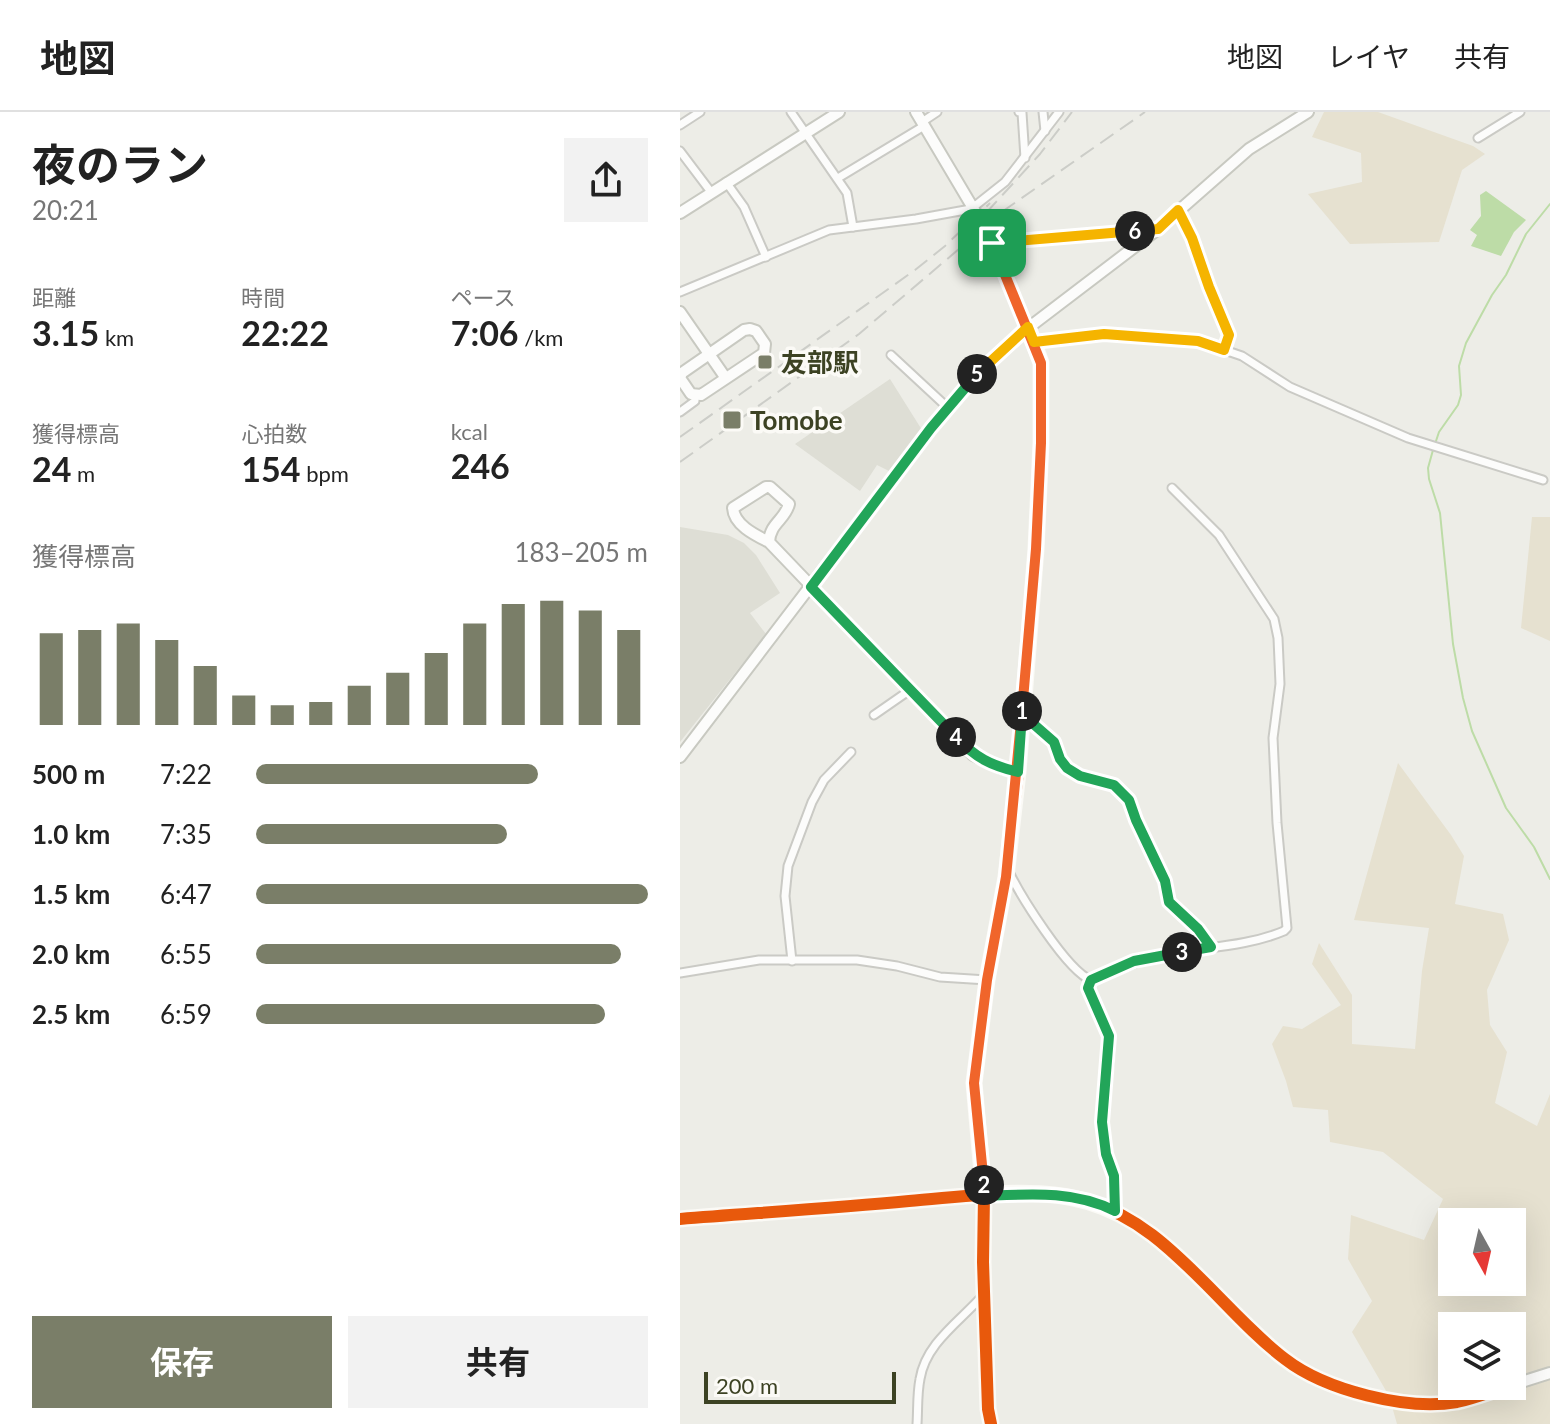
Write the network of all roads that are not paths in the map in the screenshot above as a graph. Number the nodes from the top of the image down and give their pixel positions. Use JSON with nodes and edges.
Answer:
{"nodes":[{"id":1,"x":700,"y":112,"type":"edge"},
{"id":2,"x":791,"y":112,"type":"edge"},
{"id":3,"x":839,"y":112,"type":"edge"},
{"id":4,"x":937,"y":112,"type":"edge"},
{"id":5,"x":946,"y":112,"type":"edge"},
{"id":6,"x":1019,"y":112,"type":"edge"},
{"id":7,"x":1043,"y":112,"type":"edge"},
{"id":8,"x":1059,"y":112,"type":"edge"},
{"id":9,"x":1308,"y":112,"type":"edge"},
{"id":10,"x":1520,"y":112,"type":"edge"},
{"id":11,"x":921,"y":120,"type":"edge"},
{"id":12,"x":680,"y":125,"type":"edge"},
{"id":13,"x":1045,"y":131,"type":"junction"},
{"id":14,"x":806,"y":132,"type":"junction"},
{"id":15,"x":1478,"y":138,"type":"dead end"},
{"id":16,"x":680,"y":151,"type":"edge"},
{"id":17,"x":1025,"y":158,"type":"junction"},
{"id":18,"x":838,"y":178,"type":"junction"},
{"id":19,"x":726,"y":182,"type":"junction"},
{"id":20,"x":711,"y":192,"type":"junction"},
{"id":21,"x":971,"y":209,"type":"junction"},
{"id":22,"x":1178,"y":210,"type":"junction"},
{"id":23,"x":680,"y":213,"type":"edge"},
{"id":24,"x":853,"y":227,"type":"junction"},
{"id":25,"x":1158,"y":229,"type":"junction"},
{"id":26,"x":992,"y":243,"type":"junction"},
{"id":27,"x":766,"y":257,"type":"junction"},
{"id":28,"x":680,"y":292,"type":"edge"},
{"id":29,"x":680,"y":312,"type":"edge"},
{"id":30,"x":1028,"y":327,"type":"junction"},
{"id":31,"x":1034,"y":342,"type":"junction"},
{"id":32,"x":1224,"y":350,"type":"junction"},
{"id":33,"x":709,"y":354,"type":"junction"},
{"id":34,"x":891,"y":355,"type":"dead end"},
{"id":35,"x":725,"y":377,"type":"junction"},
{"id":36,"x":695,"y":396,"type":"junction"},
{"id":37,"x":947,"y":407,"type":"junction"},
{"id":38,"x":680,"y":412,"type":"edge"},
{"id":39,"x":1543,"y":480,"type":"dead end"},
{"id":40,"x":1172,"y":488,"type":"dead end"},
{"id":41,"x":770,"y":530,"type":"junction"},
{"id":42,"x":757,"y":536,"type":"junction"},
{"id":43,"x":769,"y":542,"type":"junction"},
{"id":44,"x":811,"y":587,"type":"junction"},
{"id":45,"x":910,"y":690,"type":"junction"},
{"id":46,"x":1022,"y":714,"type":"junction"},
{"id":47,"x":874,"y":715,"type":"dead end"},
{"id":48,"x":851,"y":752,"type":"dead end"},
{"id":49,"x":680,"y":757,"type":"edge"},
{"id":50,"x":1018,"y":772,"type":"junction"},
{"id":51,"x":1007,"y":868,"type":"junction"},
{"id":52,"x":1211,"y":947,"type":"junction"},
{"id":53,"x":792,"y":961,"type":"junction"},
{"id":54,"x":680,"y":973,"type":"edge"},
{"id":55,"x":987,"y":980,"type":"junction"},
{"id":56,"x":1091,"y":980,"type":"junction"},
{"id":57,"x":984,"y":1196,"type":"junction"},
{"id":58,"x":1115,"y":1211,"type":"junction"},
{"id":59,"x":680,"y":1219,"type":"edge"},
{"id":60,"x":985,"y":1293,"type":"junction"},
{"id":61,"x":1550,"y":1373,"type":"edge"},
{"id":62,"x":1526,"y":1381,"type":"edge"},
{"id":63,"x":1462,"y":1400,"type":"edge"},
{"id":64,"x":917,"y":1424,"type":"edge"},
{"id":65,"x":991,"y":1424,"type":"edge"}],
"edges":[{"from":1,"to":12,"type":"street"},
{"from":2,"to":14,"type":"street"},
{"from":3,"to":14,"type":"street"},
{"from":4,"to":5,"type":"street"},
{"from":4,"to":11,"type":"street"},
{"from":6,"to":17,"type":"street"},
{"from":7,"to":13,"type":"street"},
{"from":8,"to":13,"type":"street"},
{"from":9,"to":22,"type":"street"},
{"from":10,"to":15,"type":"street"},
{"from":11,"to":18,"type":"street"},
{"from":11,"to":21,"type":"street"},
{"from":13,"to":17,"type":"street"},
{"from":14,"to":18,"type":"street"},
{"from":14,"to":19,"type":"street"},
{"from":16,"to":20,"type":"street"},
{"from":17,"to":21,"type":"street"},
{"from":18,"to":24,"type":"street"},
{"from":19,"to":20,"type":"street"},
{"from":19,"to":27,"type":"street"},
{"from":20,"to":23,"type":"street"},
{"from":21,"to":24,"type":"street"},
{"from":21,"to":26,"type":"street"},
{"from":22,"to":25,"type":"street"},
{"from":22,"to":32,"type":"street"},
{"from":24,"to":27,"type":"street"},
{"from":25,"to":26,"type":"street"},
{"from":25,"to":30,"type":"street"},
{"from":26,"to":30,"type":"street"},
{"from":27,"to":28,"type":"street"},
{"from":29,"to":33,"type":"street"},
{"from":30,"to":31,"type":"street"},
{"from":30,"to":37,"type":"street"},
{"from":31,"to":32,"type":"street"},
{"from":31,"to":46,"type":"street"},
{"from":32,"to":39,"type":"street"},
{"from":33,"to":35,"type":"street"},
{"from":33,"to":35,"type":"street"},
{"from":33,"to":36,"type":"street"},
{"from":34,"to":37,"type":"street"},
{"from":35,"to":36,"type":"street"},
{"from":36,"to":38,"type":"street"},
{"from":37,"to":44,"type":"street"},
{"from":40,"to":52,"type":"street"},
{"from":41,"to":42,"type":"street"},
{"from":41,"to":42,"type":"street"},
{"from":41,"to":43,"type":"street"},
{"from":42,"to":43,"type":"street"},
{"from":43,"to":44,"type":"street"},
{"from":44,"to":45,"type":"street"},
{"from":44,"to":49,"type":"street"},
{"from":45,"to":47,"type":"street"},
{"from":45,"to":50,"type":"street"},
{"from":46,"to":50,"type":"street"},
{"from":46,"to":52,"type":"street"},
{"from":48,"to":53,"type":"street"},
{"from":50,"to":51,"type":"street"},
{"from":51,"to":55,"type":"street"},
{"from":51,"to":56,"type":"street"},
{"from":52,"to":56,"type":"street"},
{"from":53,"to":54,"type":"street"},
{"from":53,"to":55,"type":"street"},
{"from":55,"to":57,"type":"street"},
{"from":56,"to":58,"type":"street"},
{"from":57,"to":58,"type":"street"},
{"from":57,"to":59,"type":"street"},
{"from":57,"to":60,"type":"street"},
{"from":58,"to":63,"type":"street"},
{"from":60,"to":64,"type":"street"},
{"from":60,"to":65,"type":"street"},
{"from":61,"to":62,"type":"street"}]}
